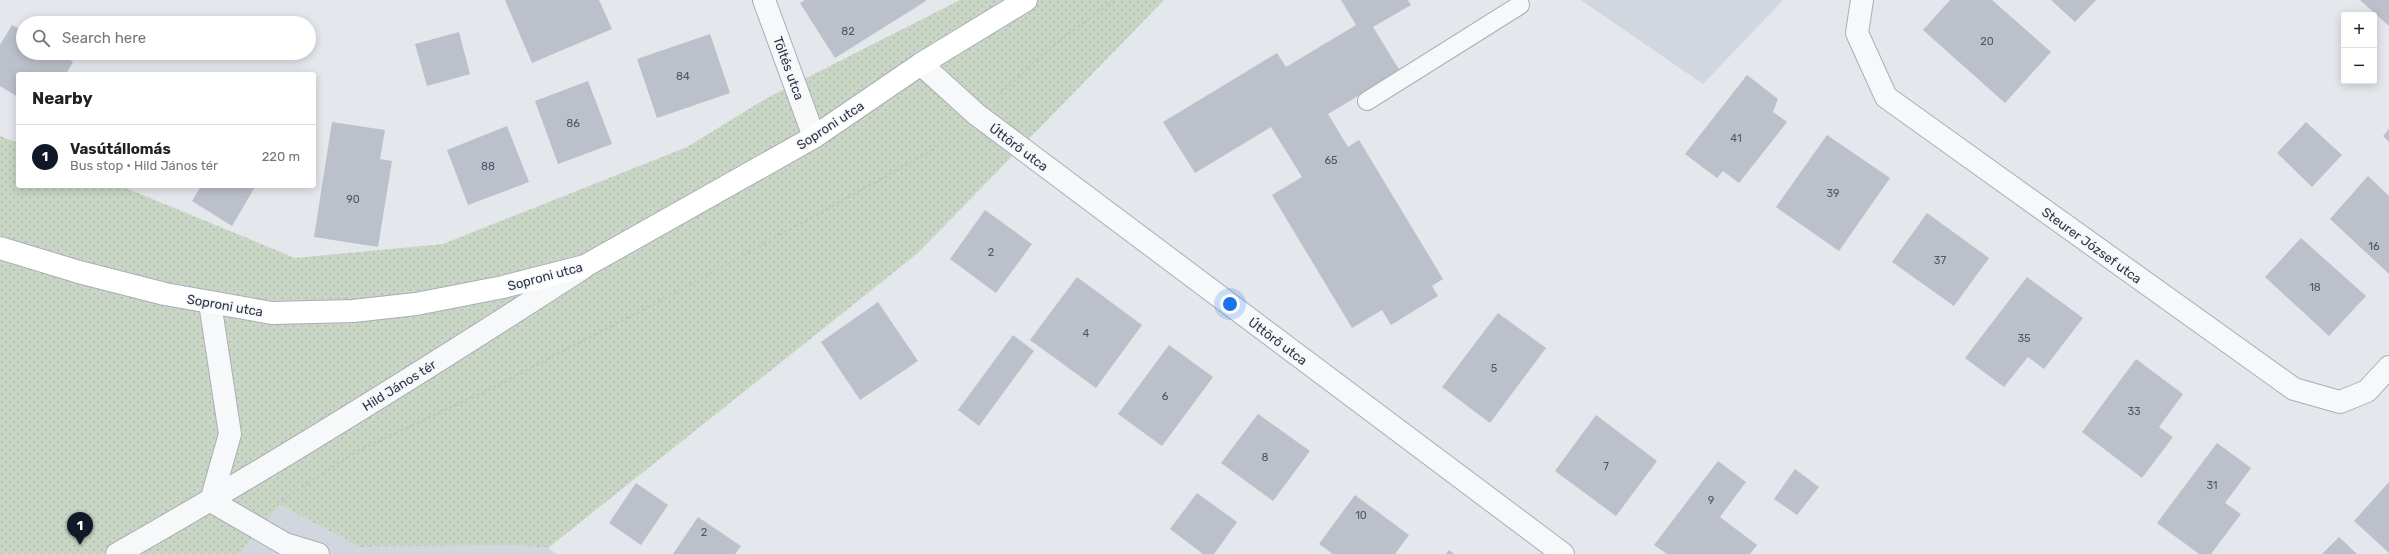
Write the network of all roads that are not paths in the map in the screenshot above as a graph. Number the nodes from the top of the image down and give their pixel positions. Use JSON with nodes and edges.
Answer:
{"nodes":[{"id":1,"x":764,"y":0,"type":"edge"},
{"id":2,"x":1026,"y":0,"type":"edge"},
{"id":3,"x":1862,"y":0,"type":"edge"},
{"id":4,"x":1520,"y":5,"type":"dead end"},
{"id":5,"x":921,"y":64,"type":"junction"},
{"id":6,"x":1367,"y":101,"type":"dead end"},
{"id":7,"x":814,"y":137,"type":"junction"},
{"id":8,"x":0,"y":248,"type":"edge"},
{"id":9,"x":585,"y":266,"type":"junction"},
{"id":10,"x":210,"y":303,"type":"junction"},
{"id":11,"x":2389,"y":367,"type":"edge"},
{"id":12,"x":211,"y":501,"type":"junction"},
{"id":13,"x":117,"y":554,"type":"edge"},
{"id":14,"x":318,"y":554,"type":"edge"},
{"id":15,"x":1564,"y":554,"type":"edge"}],
"edges":[{"from":1,"to":7,"type":"street","name":"Töltés utca"},
{"from":2,"to":5,"type":"street","name":"Soproni utca"},
{"from":3,"to":11,"type":"street","name":"Steurer József utca"},
{"from":4,"to":6,"type":"lane"},
{"from":5,"to":7,"type":"street","name":"Soproni utca"},
{"from":5,"to":15,"type":"street","name":"Úttörő utca"},
{"from":7,"to":9,"type":"street","name":"Soproni utca"},
{"from":8,"to":10,"type":"street","name":"Soproni utca"},
{"from":9,"to":10,"type":"street","name":"Soproni utca"},
{"from":9,"to":12,"type":"street","name":"Hild János tér"},
{"from":10,"to":12,"type":"street"},
{"from":12,"to":13,"type":"street","name":"Hild János tér"},
{"from":12,"to":14,"type":"street"}]}
